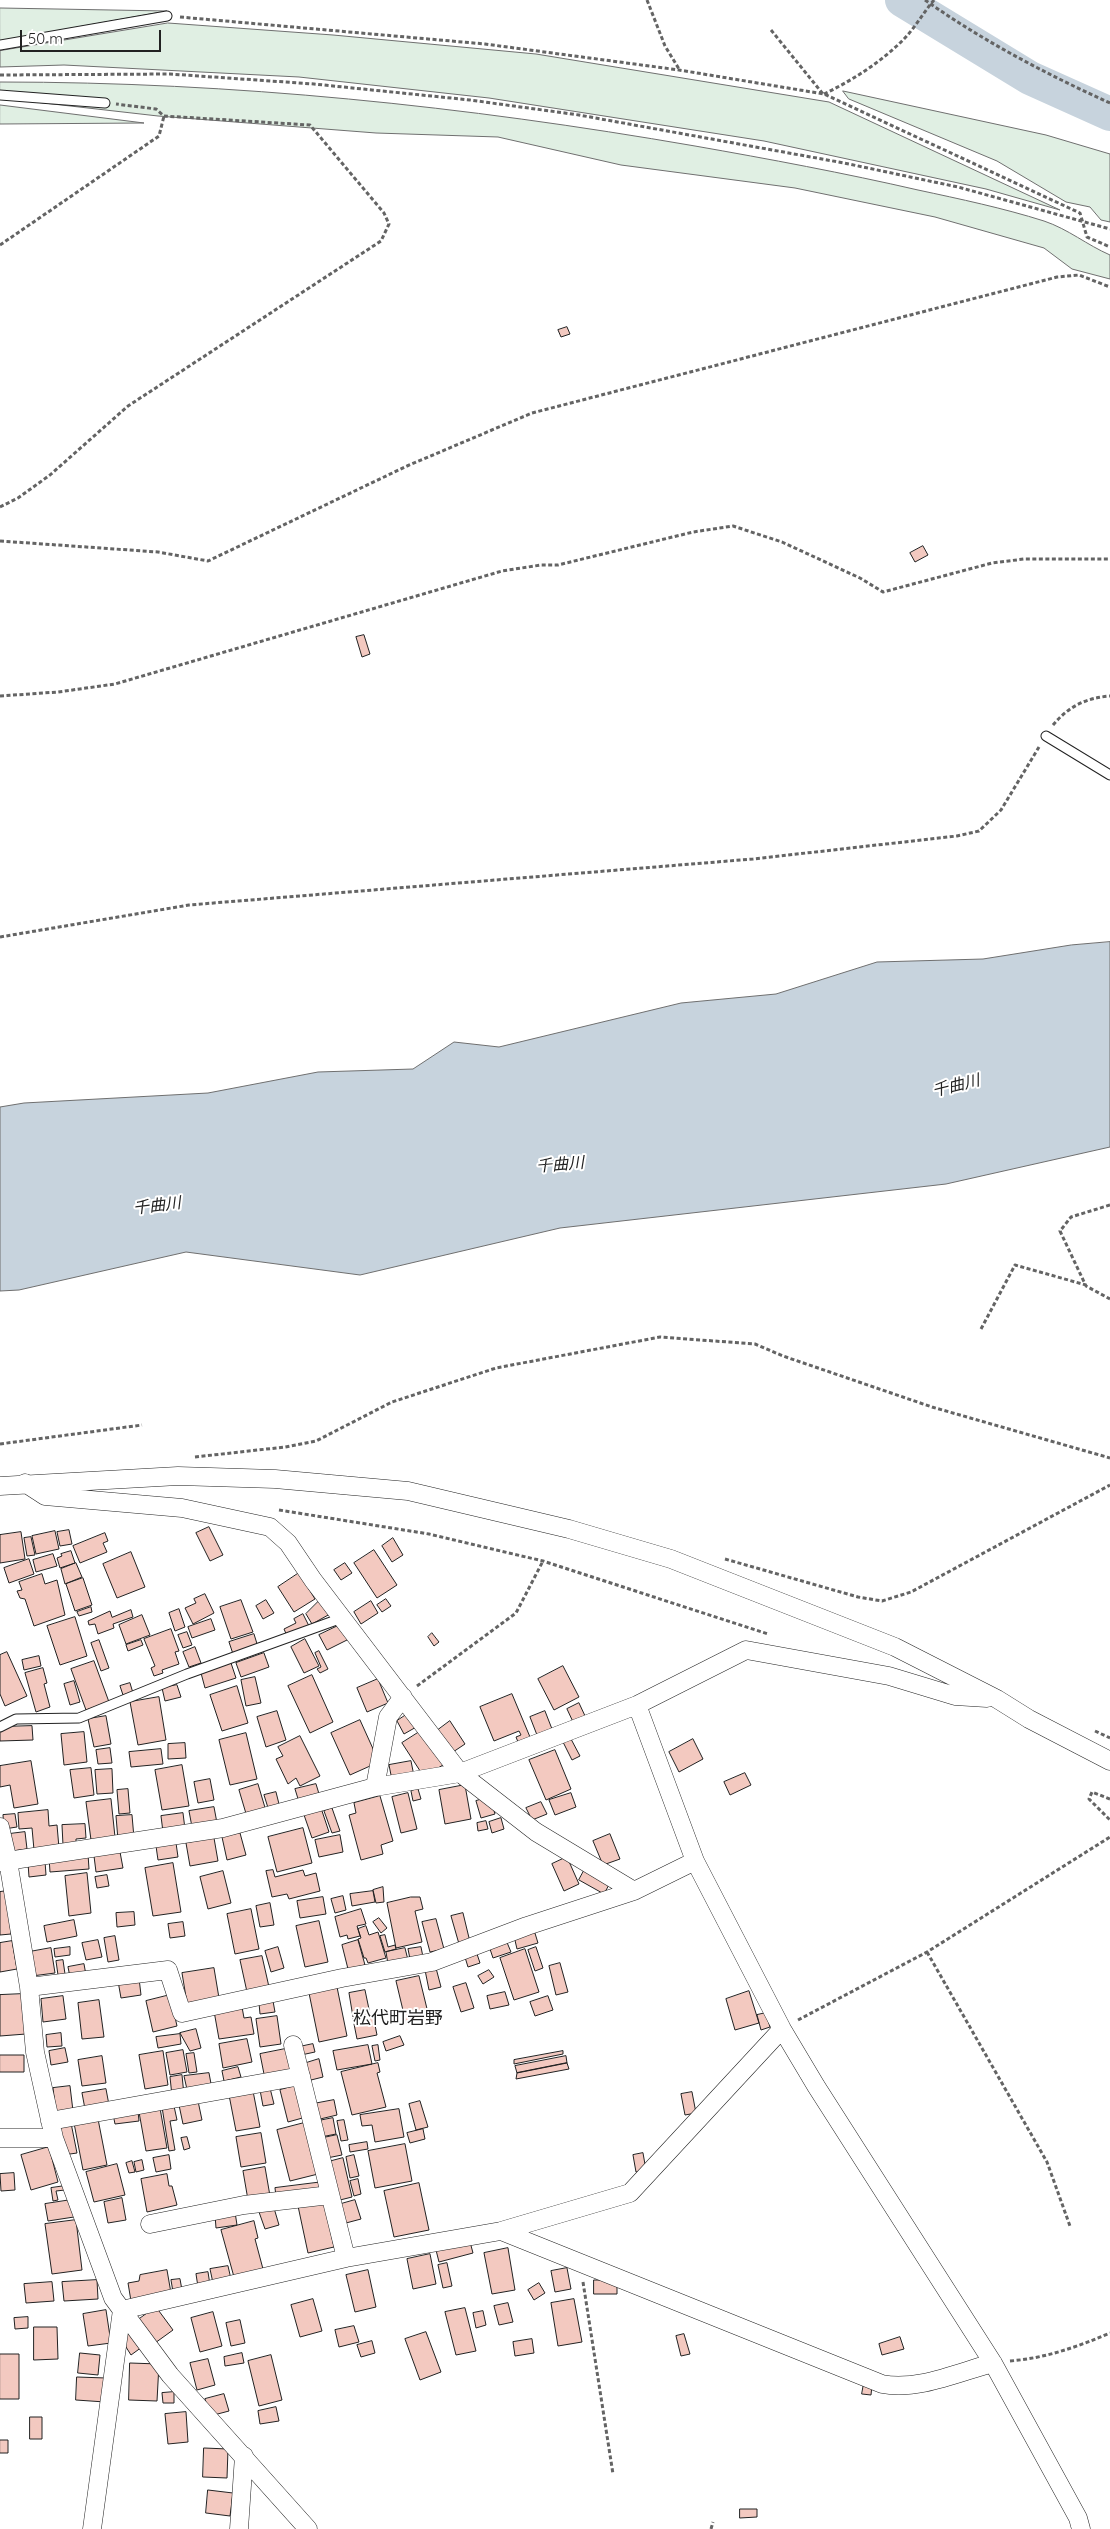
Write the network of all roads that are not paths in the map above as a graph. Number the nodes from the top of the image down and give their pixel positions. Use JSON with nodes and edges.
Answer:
{"nodes":[{"id":1,"x":167,"y":16,"type":"road end"},
{"id":2,"x":0,"y":45,"type":"edge"},
{"id":3,"x":0,"y":95,"type":"edge"},
{"id":4,"x":105,"y":103,"type":"road end"},
{"id":5,"x":1046,"y":736,"type":"road end"},
{"id":6,"x":1110,"y":775,"type":"edge"},
{"id":7,"x":25,"y":1483,"type":"junction"},
{"id":8,"x":0,"y":1486,"type":"edge"},
{"id":9,"x":342,"y":1618,"type":"junction"},
{"id":10,"x":403,"y":1697,"type":"junction"},
{"id":11,"x":997,"y":1699,"type":"junction"},
{"id":12,"x":637,"y":1705,"type":"junction"},
{"id":13,"x":0,"y":1727,"type":"edge"},
{"id":14,"x":1110,"y":1761,"type":"edge"},
{"id":15,"x":460,"y":1773,"type":"junction"},
{"id":16,"x":374,"y":1787,"type":"junction"},
{"id":17,"x":0,"y":1827,"type":"edge"},
{"id":18,"x":4,"y":1861,"type":"edge"},
{"id":19,"x":695,"y":1861,"type":"junction"},
{"id":20,"x":634,"y":1891,"type":"junction"},
{"id":21,"x":29,"y":1987,"type":"junction"},
{"id":22,"x":782,"y":2029,"type":"junction"},
{"id":23,"x":293,"y":2045,"type":"dead end"},
{"id":24,"x":301,"y":2076,"type":"junction"},
{"id":25,"x":52,"y":2129,"type":"junction"},
{"id":26,"x":0,"y":2138,"type":"edge"},
{"id":27,"x":330,"y":2194,"type":"junction"},
{"id":28,"x":150,"y":2224,"type":"dead end"},
{"id":29,"x":501,"y":2230,"type":"junction"},
{"id":30,"x":346,"y":2258,"type":"junction"},
{"id":31,"x":122,"y":2310,"type":"junction"},
{"id":32,"x":993,"y":2363,"type":"junction"},
{"id":33,"x":244,"y":2456,"type":"junction"},
{"id":34,"x":92,"y":2529,"type":"edge"},
{"id":35,"x":239,"y":2529,"type":"edge"},
{"id":36,"x":308,"y":2529,"type":"edge"},
{"id":37,"x":1081,"y":2529,"type":"edge"}],
"edges":[{"from":1,"to":2,"type":"lane"},
{"from":3,"to":4,"type":"lane"},
{"from":5,"to":6,"type":"lane"},
{"from":7,"to":8,"type":"street"},
{"from":7,"to":9,"type":"street"},
{"from":7,"to":11,"type":"street"},
{"from":9,"to":10,"type":"street"},
{"from":9,"to":13,"type":"lane"},
{"from":10,"to":15,"type":"street"},
{"from":10,"to":16,"type":"street"},
{"from":11,"to":12,"type":"street"},
{"from":11,"to":14,"type":"street"},
{"from":12,"to":15,"type":"street"},
{"from":12,"to":19,"type":"street"},
{"from":15,"to":16,"type":"street"},
{"from":15,"to":20,"type":"street"},
{"from":16,"to":18,"type":"street"},
{"from":17,"to":18,"type":"street"},
{"from":18,"to":21,"type":"street"},
{"from":19,"to":20,"type":"street"},
{"from":19,"to":22,"type":"street"},
{"from":20,"to":21,"type":"street"},
{"from":21,"to":25,"type":"street"},
{"from":22,"to":29,"type":"street"},
{"from":22,"to":32,"type":"street"},
{"from":23,"to":24,"type":"street"},
{"from":24,"to":25,"type":"street"},
{"from":24,"to":27,"type":"street"},
{"from":25,"to":26,"type":"street"},
{"from":25,"to":31,"type":"street"},
{"from":27,"to":28,"type":"street"},
{"from":27,"to":30,"type":"street"},
{"from":29,"to":30,"type":"street"},
{"from":29,"to":32,"type":"street"},
{"from":30,"to":31,"type":"street"},
{"from":31,"to":33,"type":"street"},
{"from":31,"to":34,"type":"street"},
{"from":32,"to":37,"type":"street"},
{"from":33,"to":35,"type":"street"},
{"from":33,"to":36,"type":"street"}]}
